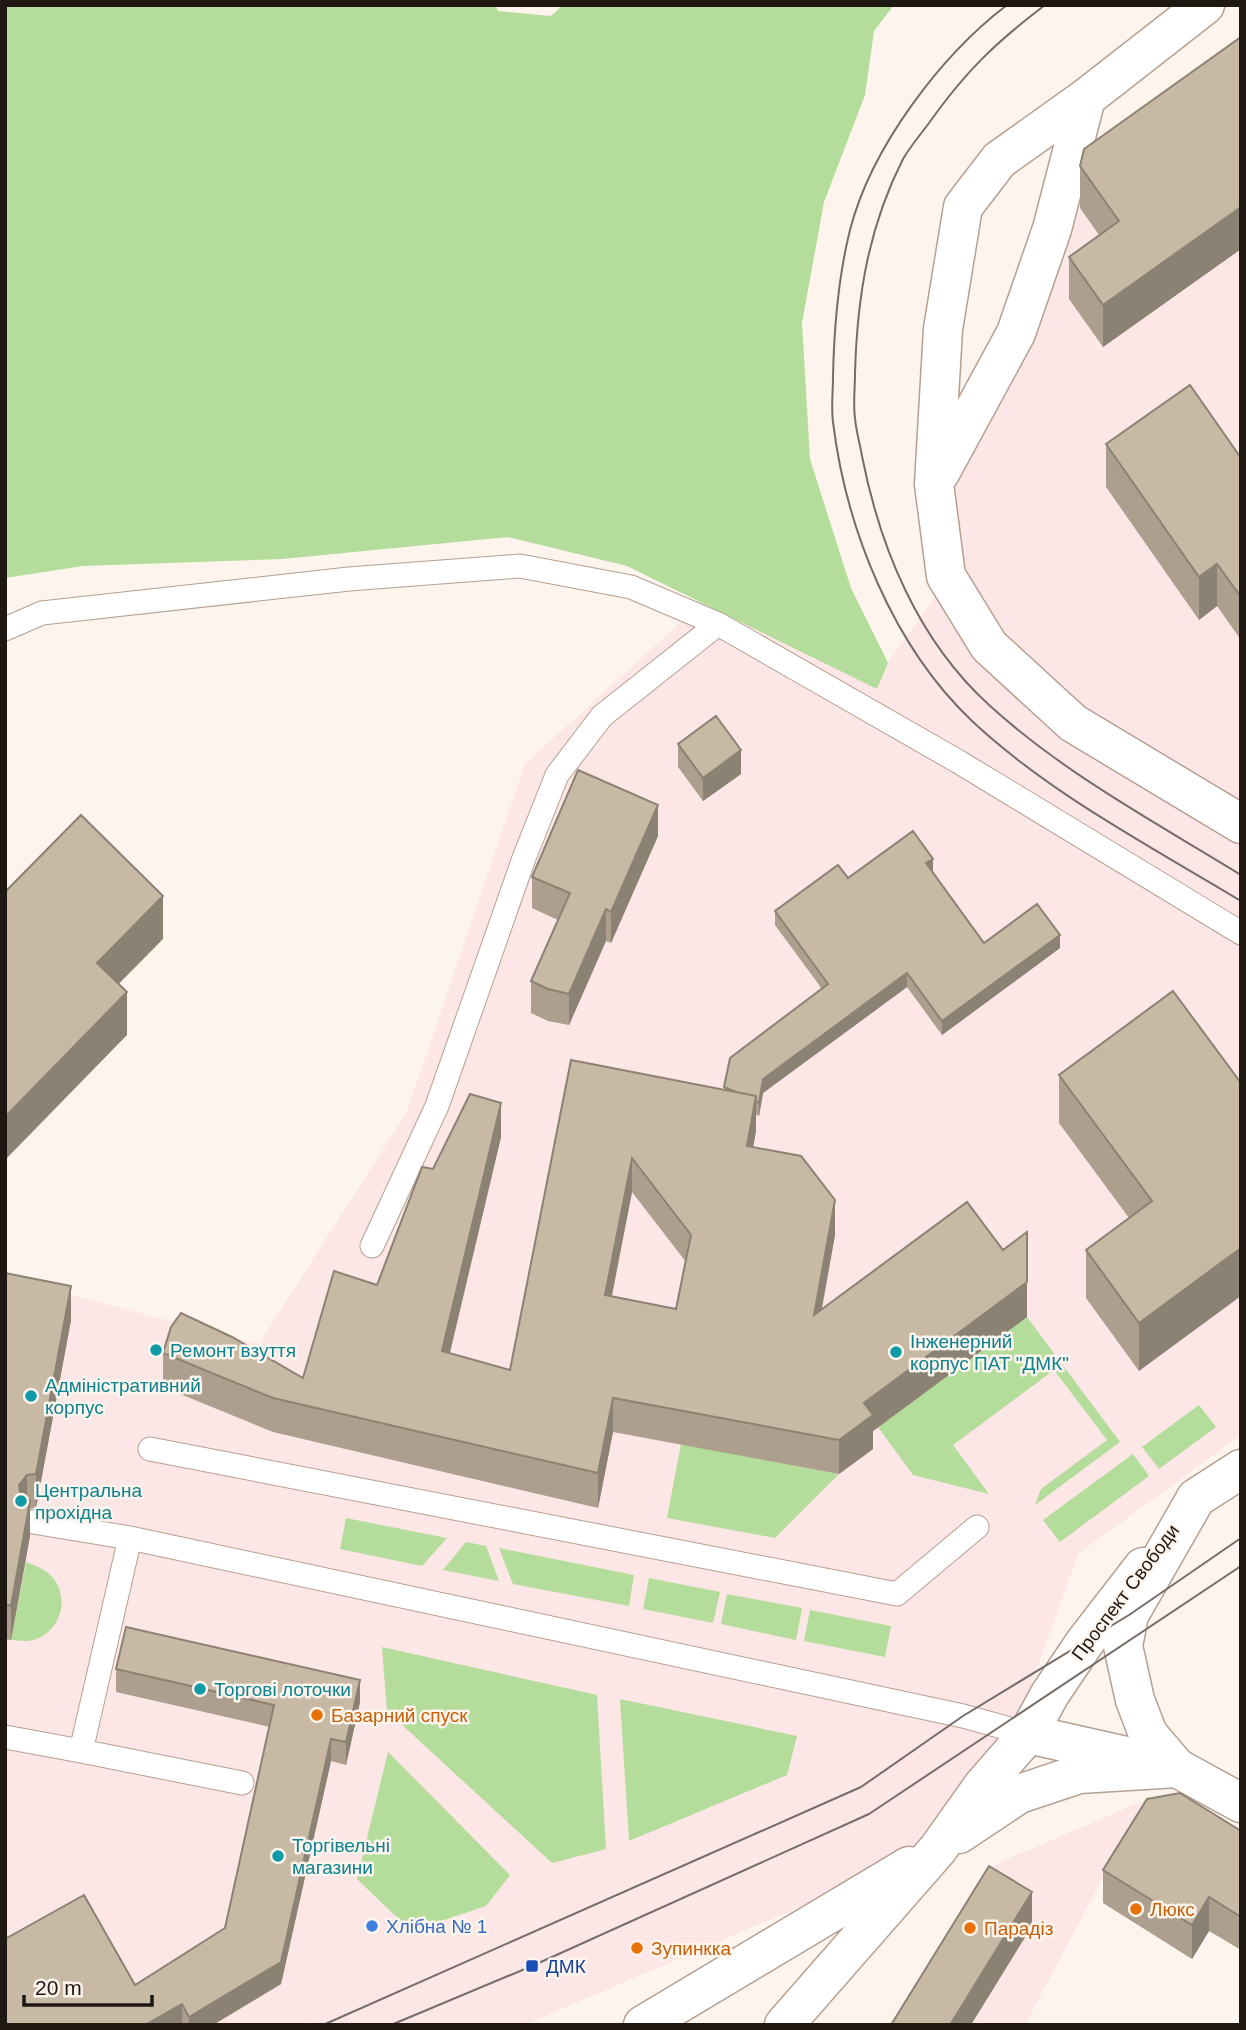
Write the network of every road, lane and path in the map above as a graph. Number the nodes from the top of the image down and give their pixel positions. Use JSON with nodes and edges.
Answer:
{"nodes":[{"id":1,"x":1205,"y":5,"type":"edge"},
{"id":2,"x":1086,"y":98,"type":"junction"},
{"id":3,"x":934,"y":484,"type":"junction"},
{"id":4,"x":718,"y":624,"type":"junction"},
{"id":5,"x":5,"y":629,"type":"edge"},
{"id":6,"x":1241,"y":824,"type":"edge"},
{"id":7,"x":1241,"y":933,"type":"edge"},
{"id":8,"x":372,"y":1246,"type":"dead end"},
{"id":9,"x":150,"y":1449,"type":"dead end"},
{"id":10,"x":1241,"y":1469,"type":"edge"},
{"id":11,"x":1196,"y":1498,"type":"junction"},
{"id":12,"x":33,"y":1522,"type":"dead end"},
{"id":13,"x":977,"y":1527,"type":"dead end"},
{"id":14,"x":130,"y":1538,"type":"junction"},
{"id":15,"x":1028,"y":1734,"type":"junction"},
{"id":16,"x":5,"y":1737,"type":"edge"},
{"id":17,"x":82,"y":1751,"type":"junction"},
{"id":18,"x":1177,"y":1768,"type":"junction"},
{"id":19,"x":242,"y":1783,"type":"dead end"},
{"id":20,"x":1241,"y":1802,"type":"edge"},
{"id":21,"x":938,"y":1849,"type":"junction"},
{"id":22,"x":643,"y":2025,"type":"edge"},
{"id":23,"x":784,"y":2025,"type":"edge"}],
"edges":[{"from":1,"to":2,"type":"street"},
{"from":2,"to":3,"type":"street"},
{"from":2,"to":3,"type":"street"},
{"from":3,"to":6,"type":"street"},
{"from":4,"to":5,"type":"lane"},
{"from":4,"to":7,"type":"lane"},
{"from":4,"to":8,"type":"lane"},
{"from":9,"to":13,"type":"lane"},
{"from":10,"to":11,"type":"street","name":"Проспект Свободи"},
{"from":11,"to":15,"type":"street","name":"Проспект Свободи"},
{"from":11,"to":18,"type":"street"},
{"from":12,"to":14,"type":"lane"},
{"from":14,"to":15,"type":"lane"},
{"from":14,"to":17,"type":"lane"},
{"from":15,"to":18,"type":"street"},
{"from":15,"to":21,"type":"street","name":"Проспект Свободи"},
{"from":16,"to":17,"type":"lane"},
{"from":17,"to":19,"type":"lane"},
{"from":18,"to":20,"type":"street"},
{"from":18,"to":21,"type":"street"},
{"from":21,"to":22,"type":"street"},
{"from":21,"to":23,"type":"street"}]}
